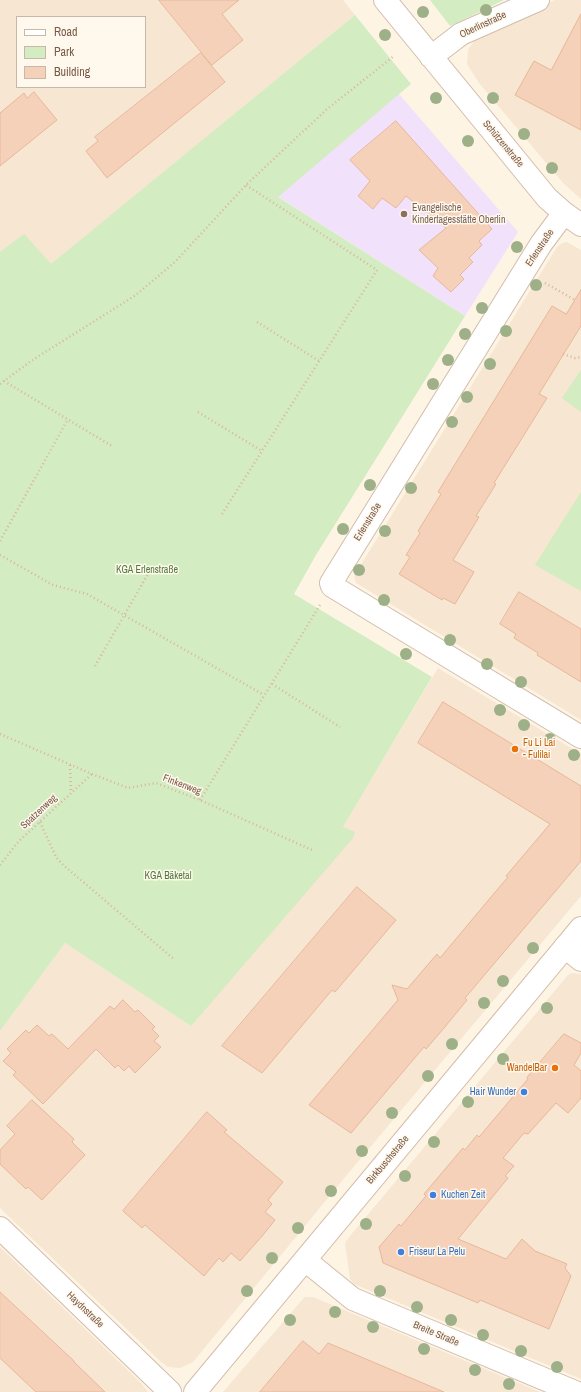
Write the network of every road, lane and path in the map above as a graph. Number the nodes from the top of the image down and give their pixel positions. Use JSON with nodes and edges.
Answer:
{"nodes":[{"id":1,"x":385,"y":0,"type":"edge"},
{"id":2,"x":538,"y":0,"type":"edge"},
{"id":3,"x":394,"y":56,"type":"dead end"},
{"id":4,"x":431,"y":57,"type":"junction"},
{"id":5,"x":246,"y":185,"type":"junction"},
{"id":6,"x":572,"y":219,"type":"edge"},
{"id":7,"x":544,"y":282,"type":"dead end"},
{"id":8,"x":575,"y":300,"type":"dead end"},
{"id":9,"x":257,"y":322,"type":"dead end"},
{"id":10,"x":563,"y":354,"type":"dead end"},
{"id":11,"x":581,"y":358,"type":"edge"},
{"id":12,"x":319,"y":361,"type":"junction"},
{"id":13,"x":4,"y":382,"type":"junction"},
{"id":14,"x":0,"y":384,"type":"edge"},
{"id":15,"x":198,"y":412,"type":"dead end"},
{"id":16,"x":68,"y":419,"type":"junction"},
{"id":17,"x":112,"y":446,"type":"dead end"},
{"id":18,"x":262,"y":451,"type":"junction"},
{"id":19,"x":222,"y":514,"type":"dead end"},
{"id":20,"x":0,"y":541,"type":"edge"},
{"id":21,"x":0,"y":555,"type":"edge"},
{"id":22,"x":152,"y":567,"type":"dead end"},
{"id":23,"x":332,"y":586,"type":"junction"},
{"id":24,"x":125,"y":615,"type":"junction"},
{"id":25,"x":96,"y":666,"type":"dead end"},
{"id":26,"x":272,"y":684,"type":"junction"},
{"id":27,"x":264,"y":695,"type":"junction"},
{"id":28,"x":340,"y":726,"type":"dead end"},
{"id":29,"x":0,"y":734,"type":"edge"},
{"id":30,"x":581,"y":737,"type":"edge"},
{"id":31,"x":70,"y":765,"type":"junction"},
{"id":32,"x":92,"y":774,"type":"junction"},
{"id":33,"x":71,"y":793,"type":"junction"},
{"id":34,"x":200,"y":800,"type":"junction"},
{"id":35,"x":40,"y":822,"type":"junction"},
{"id":36,"x":312,"y":850,"type":"dead end"},
{"id":37,"x":0,"y":865,"type":"edge"},
{"id":38,"x":581,"y":928,"type":"edge"},
{"id":39,"x":573,"y":954,"type":"edge"},
{"id":40,"x":174,"y":960,"type":"dead end"},
{"id":41,"x":0,"y":1228,"type":"edge"},
{"id":42,"x":305,"y":1260,"type":"junction"},
{"id":43,"x":170,"y":1392,"type":"edge"},
{"id":44,"x":195,"y":1392,"type":"edge"},
{"id":45,"x":575,"y":1392,"type":"edge"}],
"edges":[{"from":1,"to":4,"type":"street","name":"Schützenstraße"},
{"from":2,"to":4,"type":"street","name":"Oberlinstraße"},
{"from":3,"to":5,"type":"path"},
{"from":4,"to":6,"type":"street","name":"Schützenstraße"},
{"from":5,"to":12,"type":"path"},
{"from":5,"to":13,"type":"path"},
{"from":6,"to":23,"type":"street","name":"Erlenstraße"},
{"from":7,"to":8,"type":"path"},
{"from":9,"to":12,"type":"path"},
{"from":10,"to":11,"type":"path"},
{"from":12,"to":18,"type":"path"},
{"from":13,"to":14,"type":"path"},
{"from":13,"to":16,"type":"path"},
{"from":15,"to":18,"type":"path"},
{"from":16,"to":17,"type":"path"},
{"from":16,"to":20,"type":"path"},
{"from":18,"to":19,"type":"path"},
{"from":21,"to":24,"type":"path"},
{"from":22,"to":24,"type":"path"},
{"from":23,"to":26,"type":"path"},
{"from":23,"to":30,"type":"street"},
{"from":24,"to":25,"type":"path"},
{"from":24,"to":27,"type":"path"},
{"from":26,"to":27,"type":"path"},
{"from":26,"to":28,"type":"path"},
{"from":27,"to":34,"type":"path"},
{"from":29,"to":31,"type":"path","name":"Finkenweg"},
{"from":31,"to":32,"type":"path","name":"Finkenweg"},
{"from":31,"to":33,"type":"path"},
{"from":32,"to":33,"type":"path","name":"Spatzenweg"},
{"from":32,"to":34,"type":"path","name":"Finkenweg"},
{"from":33,"to":35,"type":"path","name":"Spatzenweg"},
{"from":34,"to":36,"type":"path","name":"Finkenweg"},
{"from":35,"to":37,"type":"path","name":"Spatzenweg"},
{"from":35,"to":40,"type":"path"},
{"from":38,"to":39,"type":"street","name":"Birkbuschstraße"},
{"from":39,"to":42,"type":"street","name":"Birkbuschstraße"},
{"from":41,"to":43,"type":"street","name":"Haydnstraße"},
{"from":42,"to":44,"type":"street","name":"Birkbuschstraße"},
{"from":42,"to":45,"type":"street","name":"Breite Straße"}]}
